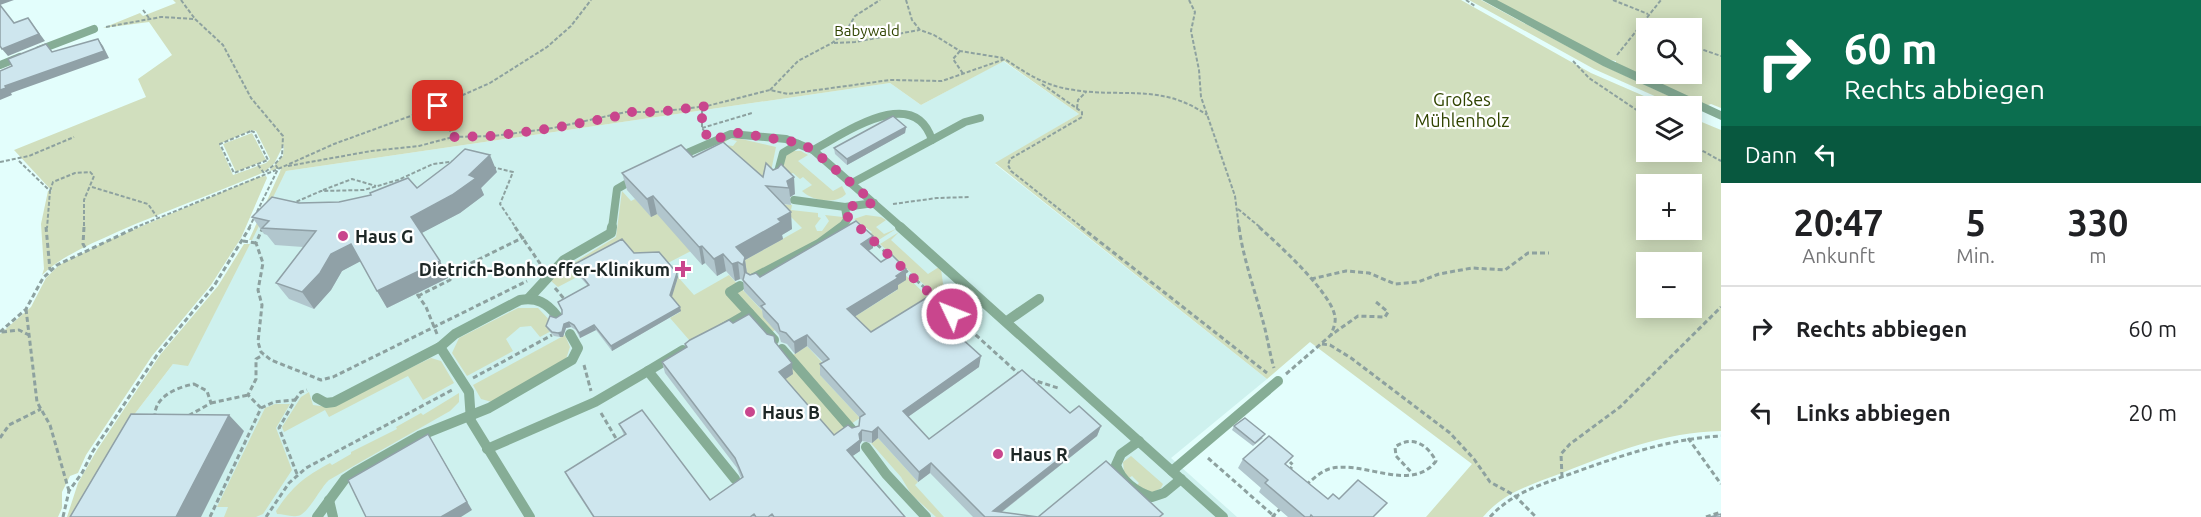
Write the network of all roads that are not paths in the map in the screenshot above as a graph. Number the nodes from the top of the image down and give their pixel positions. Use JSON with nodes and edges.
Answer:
{"nodes":[{"id":1,"x":1488,"y":0,"type":"edge"},
{"id":2,"x":94,"y":29,"type":"road end"},
{"id":3,"x":0,"y":65,"type":"edge"},
{"id":4,"x":1721,"y":116,"type":"edge"},
{"id":5,"x":980,"y":118,"type":"dead end"},
{"id":6,"x":932,"y":140,"type":"junction"},
{"id":7,"x":800,"y":143,"type":"junction"},
{"id":8,"x":813,"y":150,"type":"junction"},
{"id":9,"x":668,"y":162,"type":"edge"},
{"id":10,"x":650,"y":171,"type":"edge"},
{"id":11,"x":776,"y":181,"type":"edge"},
{"id":12,"x":852,"y":183,"type":"junction"},
{"id":13,"x":794,"y":200,"type":"dead end"},
{"id":14,"x":877,"y":206,"type":"junction"},
{"id":15,"x":845,"y":207,"type":"junction"},
{"id":16,"x":752,"y":279,"type":"edge"},
{"id":17,"x":740,"y":286,"type":"dead end"},
{"id":18,"x":530,"y":298,"type":"junction"},
{"id":19,"x":1039,"y":299,"type":"dead end"},
{"id":20,"x":749,"y":313,"type":"junction"},
{"id":21,"x":557,"y":316,"type":"edge"},
{"id":22,"x":1007,"y":321,"type":"junction"},
{"id":23,"x":717,"y":332,"type":"edge"},
{"id":24,"x":570,"y":334,"type":"dead end"},
{"id":25,"x":774,"y":340,"type":"edge"},
{"id":26,"x":440,"y":347,"type":"junction"},
{"id":27,"x":782,"y":349,"type":"edge"},
{"id":28,"x":683,"y":350,"type":"edge"},
{"id":29,"x":648,"y":370,"type":"junction"},
{"id":30,"x":1278,"y":381,"type":"road end"},
{"id":31,"x":317,"y":398,"type":"dead end"},
{"id":32,"x":470,"y":414,"type":"junction"},
{"id":33,"x":854,"y":432,"type":"edge"},
{"id":34,"x":1139,"y":441,"type":"junction"},
{"id":35,"x":866,"y":447,"type":"dead end"},
{"id":36,"x":487,"y":449,"type":"junction"},
{"id":37,"x":1176,"y":475,"type":"junction"},
{"id":38,"x":735,"y":479,"type":"edge"},
{"id":39,"x":329,"y":500,"type":"junction"},
{"id":40,"x":317,"y":517,"type":"edge"},
{"id":41,"x":333,"y":517,"type":"edge"},
{"id":42,"x":530,"y":517,"type":"edge"},
{"id":43,"x":926,"y":517,"type":"edge"},
{"id":44,"x":1223,"y":517,"type":"edge"}],
"edges":[{"from":1,"to":4,"type":"street"},
{"from":2,"to":3,"type":"lane"},
{"from":5,"to":6,"type":"lane"},
{"from":6,"to":8,"type":"lane"},
{"from":6,"to":12,"type":"lane"},
{"from":7,"to":8,"type":"lane"},
{"from":7,"to":9,"type":"lane"},
{"from":7,"to":11,"type":"lane"},
{"from":8,"to":12,"type":"lane"},
{"from":10,"to":18,"type":"lane"},
{"from":12,"to":14,"type":"lane"},
{"from":13,"to":15,"type":"lane"},
{"from":14,"to":15,"type":"lane"},
{"from":14,"to":22,"type":"lane"},
{"from":15,"to":16,"type":"lane"},
{"from":17,"to":20,"type":"lane"},
{"from":18,"to":21,"type":"lane"},
{"from":18,"to":26,"type":"lane"},
{"from":19,"to":22,"type":"lane"},
{"from":20,"to":23,"type":"lane"},
{"from":20,"to":25,"type":"lane"},
{"from":22,"to":34,"type":"lane"},
{"from":24,"to":32,"type":"lane"},
{"from":26,"to":31,"type":"lane"},
{"from":26,"to":32,"type":"lane"},
{"from":27,"to":33,"type":"lane"},
{"from":28,"to":29,"type":"lane"},
{"from":29,"to":36,"type":"lane"},
{"from":29,"to":38,"type":"lane"},
{"from":30,"to":37,"type":"lane"},
{"from":32,"to":36,"type":"lane"},
{"from":32,"to":39,"type":"lane"},
{"from":34,"to":37,"type":"lane"},
{"from":34,"to":37,"type":"lane"},
{"from":35,"to":43,"type":"lane"},
{"from":36,"to":42,"type":"lane"},
{"from":37,"to":44,"type":"lane"},
{"from":39,"to":40,"type":"lane"},
{"from":39,"to":41,"type":"lane"}]}
